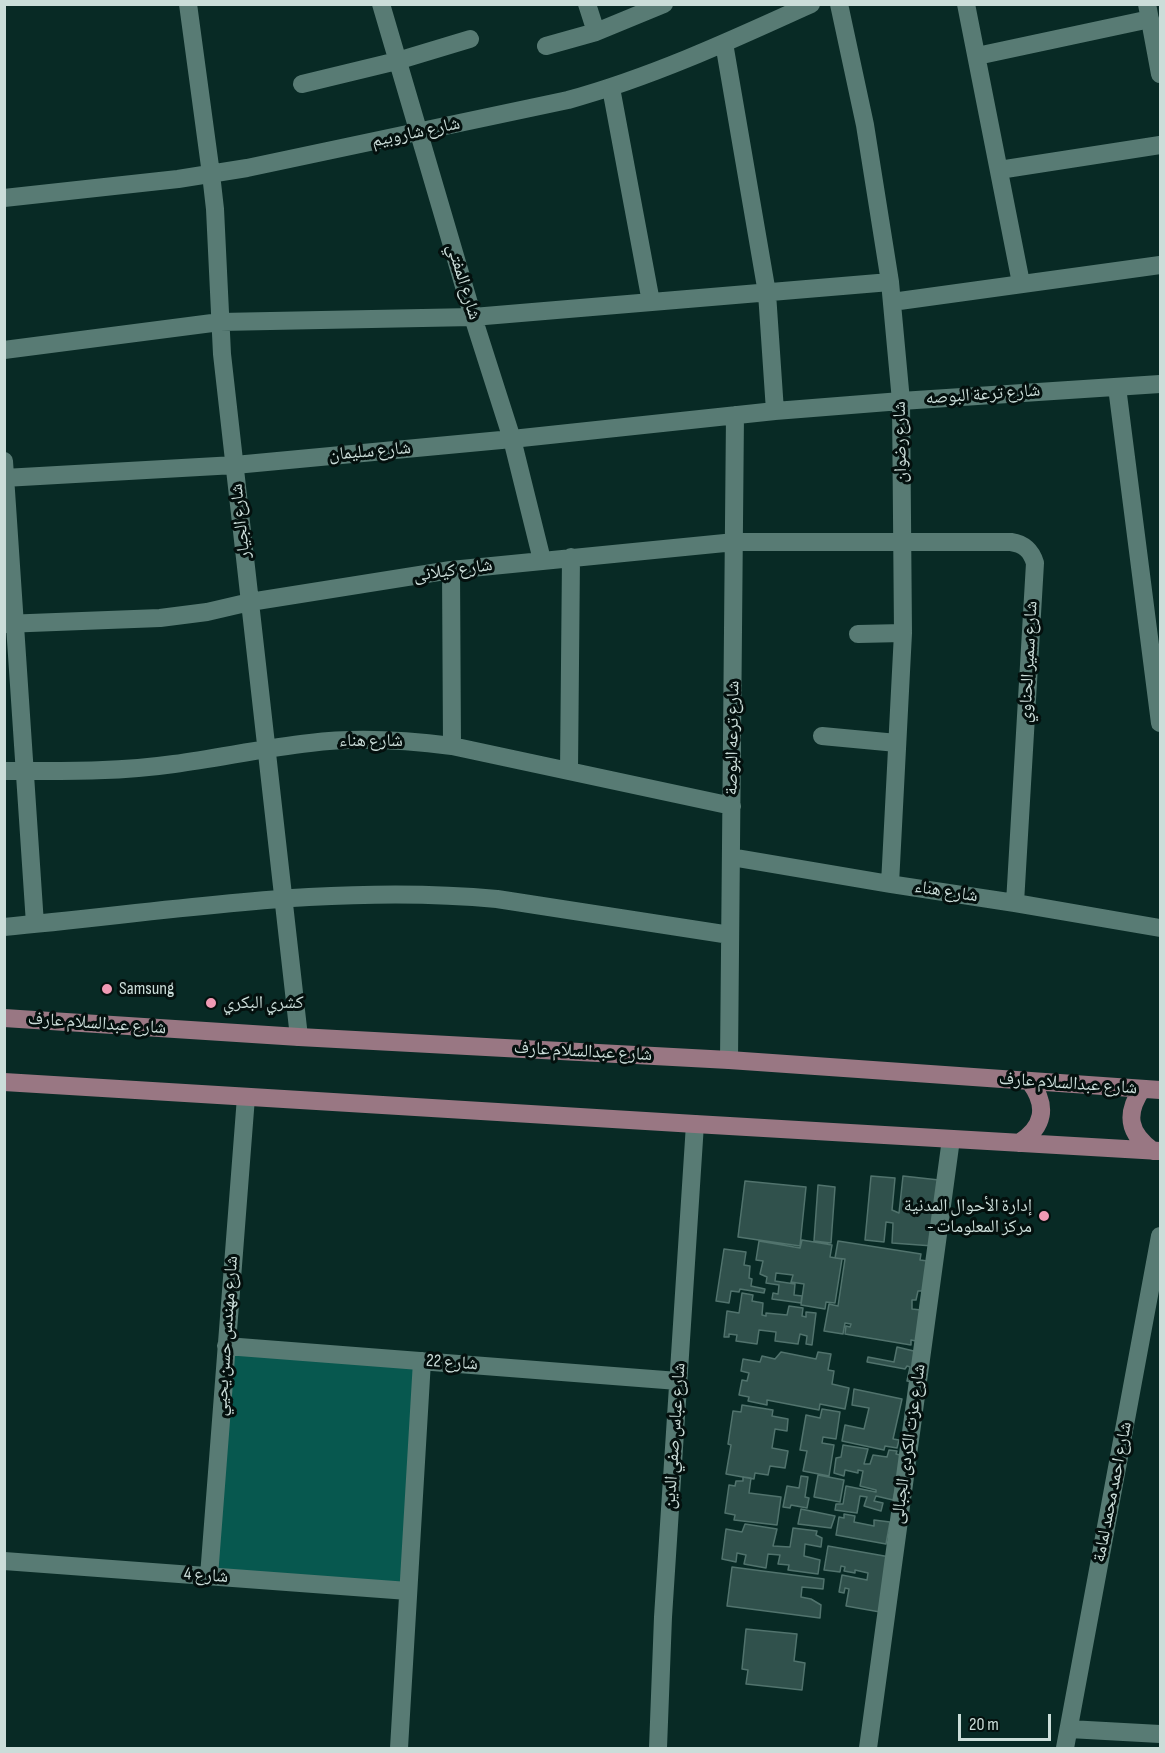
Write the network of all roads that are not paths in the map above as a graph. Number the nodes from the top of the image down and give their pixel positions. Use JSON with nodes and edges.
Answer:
{"nodes":[{"id":1,"x":188,"y":4,"type":"edge"},
{"id":2,"x":381,"y":4,"type":"edge"},
{"id":3,"x":587,"y":4,"type":"edge"},
{"id":4,"x":664,"y":4,"type":"edge"},
{"id":5,"x":811,"y":4,"type":"edge"},
{"id":6,"x":839,"y":4,"type":"edge"},
{"id":7,"x":966,"y":4,"type":"edge"},
{"id":8,"x":1148,"y":12,"type":"edge"},
{"id":9,"x":596,"y":32,"type":"junction"},
{"id":10,"x":470,"y":39,"type":"dead end"},
{"id":11,"x":724,"y":44,"type":"junction"},
{"id":12,"x":546,"y":46,"type":"dead end"},
{"id":13,"x":977,"y":56,"type":"junction"},
{"id":14,"x":397,"y":61,"type":"junction"},
{"id":15,"x":1161,"y":74,"type":"edge"},
{"id":16,"x":302,"y":84,"type":"dead end"},
{"id":17,"x":611,"y":88,"type":"junction"},
{"id":18,"x":418,"y":132,"type":"junction"},
{"id":19,"x":1161,"y":145,"type":"edge"},
{"id":20,"x":999,"y":170,"type":"junction"},
{"id":21,"x":211,"y":174,"type":"junction"},
{"id":22,"x":4,"y":198,"type":"edge"},
{"id":23,"x":1161,"y":265,"type":"edge"},
{"id":24,"x":890,"y":282,"type":"junction"},
{"id":25,"x":1021,"y":283,"type":"junction"},
{"id":26,"x":767,"y":293,"type":"junction"},
{"id":27,"x":651,"y":302,"type":"junction"},
{"id":28,"x":892,"y":302,"type":"junction"},
{"id":29,"x":473,"y":317,"type":"junction"},
{"id":30,"x":220,"y":322,"type":"junction"},
{"id":31,"x":4,"y":350,"type":"edge"},
{"id":32,"x":1161,"y":384,"type":"edge"},
{"id":33,"x":1117,"y":387,"type":"junction"},
{"id":34,"x":901,"y":400,"type":"junction"},
{"id":35,"x":775,"y":411,"type":"junction"},
{"id":36,"x":735,"y":415,"type":"junction"},
{"id":37,"x":512,"y":440,"type":"junction"},
{"id":38,"x":235,"y":465,"type":"junction"},
{"id":39,"x":5,"y":472,"type":"edge"},
{"id":40,"x":735,"y":542,"type":"junction"},
{"id":41,"x":903,"y":543,"type":"junction"},
{"id":42,"x":571,"y":557,"type":"junction"},
{"id":43,"x":542,"y":560,"type":"junction"},
{"id":44,"x":451,"y":570,"type":"junction"},
{"id":45,"x":250,"y":602,"type":"junction"},
{"id":46,"x":10,"y":624,"type":"edge"},
{"id":47,"x":903,"y":633,"type":"junction"},
{"id":48,"x":858,"y":634,"type":"dead end"},
{"id":49,"x":1161,"y":723,"type":"edge"},
{"id":50,"x":822,"y":736,"type":"dead end"},
{"id":51,"x":897,"y":743,"type":"junction"},
{"id":52,"x":452,"y":746,"type":"junction"},
{"id":53,"x":266,"y":749,"type":"junction"},
{"id":54,"x":4,"y":771,"type":"edge"},
{"id":55,"x":25,"y":771,"type":"junction"},
{"id":56,"x":569,"y":771,"type":"junction"},
{"id":57,"x":732,"y":806,"type":"junction"},
{"id":58,"x":731,"y":857,"type":"junction"},
{"id":59,"x":890,"y":884,"type":"junction"},
{"id":60,"x":283,"y":899,"type":"junction"},
{"id":61,"x":1015,"y":903,"type":"junction"},
{"id":62,"x":34,"y":924,"type":"junction"},
{"id":63,"x":4,"y":927,"type":"edge"},
{"id":64,"x":1161,"y":928,"type":"edge"},
{"id":65,"x":730,"y":935,"type":"junction"},
{"id":66,"x":4,"y":1018,"type":"edge"},
{"id":67,"x":299,"y":1037,"type":"junction"},
{"id":68,"x":729,"y":1060,"type":"junction"},
{"id":69,"x":4,"y":1082,"type":"edge"},
{"id":70,"x":1030,"y":1082,"type":"junction"},
{"id":71,"x":1142,"y":1089,"type":"junction"},
{"id":72,"x":1161,"y":1090,"type":"edge"},
{"id":73,"x":246,"y":1097,"type":"junction"},
{"id":74,"x":695,"y":1124,"type":"junction"},
{"id":75,"x":951,"y":1139,"type":"junction"},
{"id":76,"x":1019,"y":1143,"type":"junction"},
{"id":77,"x":1157,"y":1151,"type":"edge"},
{"id":78,"x":1161,"y":1236,"type":"edge"},
{"id":79,"x":226,"y":1346,"type":"junction"},
{"id":80,"x":422,"y":1361,"type":"junction"},
{"id":81,"x":678,"y":1381,"type":"junction"},
{"id":82,"x":4,"y":1561,"type":"edge"},
{"id":83,"x":209,"y":1576,"type":"junction"},
{"id":84,"x":408,"y":1591,"type":"junction"},
{"id":85,"x":1069,"y":1729,"type":"junction"},
{"id":86,"x":1161,"y":1734,"type":"edge"},
{"id":87,"x":399,"y":1749,"type":"edge"},
{"id":88,"x":658,"y":1749,"type":"edge"},
{"id":89,"x":868,"y":1749,"type":"edge"},
{"id":90,"x":1065,"y":1749,"type":"edge"}],
"edges":[{"from":1,"to":21,"type":"street","name":"شارع الجيار"},
{"from":2,"to":14,"type":"street","name":"شارع المفتي"},
{"from":3,"to":9,"type":"street"},
{"from":4,"to":9,"type":"street"},
{"from":5,"to":11,"type":"street","name":"شارع شاروبيم"},
{"from":6,"to":24,"type":"street","name":"شارع رضوان"},
{"from":7,"to":13,"type":"street"},
{"from":8,"to":13,"type":"street"},
{"from":8,"to":15,"type":"street"},
{"from":9,"to":12,"type":"street"},
{"from":10,"to":14,"type":"street"},
{"from":11,"to":17,"type":"street","name":"شارع شاروبيم"},
{"from":11,"to":26,"type":"street"},
{"from":13,"to":20,"type":"street"},
{"from":14,"to":16,"type":"street"},
{"from":14,"to":18,"type":"street","name":"شارع المفتي"},
{"from":17,"to":18,"type":"street","name":"شارع شاروبيم"},
{"from":17,"to":27,"type":"street"},
{"from":18,"to":21,"type":"street","name":"شارع شاروبيم"},
{"from":18,"to":29,"type":"street","name":"شارع المفتي"},
{"from":19,"to":20,"type":"street"},
{"from":20,"to":25,"type":"street"},
{"from":21,"to":22,"type":"street","name":"شارع شاروبيم"},
{"from":21,"to":30,"type":"street","name":"شارع الجيار"},
{"from":23,"to":25,"type":"street"},
{"from":24,"to":26,"type":"street"},
{"from":24,"to":28,"type":"street","name":"شارع رضوان"},
{"from":25,"to":28,"type":"street"},
{"from":26,"to":27,"type":"street"},
{"from":26,"to":35,"type":"street"},
{"from":27,"to":29,"type":"street"},
{"from":28,"to":34,"type":"street","name":"شارع رضوان"},
{"from":29,"to":30,"type":"street"},
{"from":29,"to":37,"type":"street","name":"شارع المفتي"},
{"from":30,"to":31,"type":"street"},
{"from":30,"to":38,"type":"street","name":"شارع الجيار"},
{"from":32,"to":33,"type":"street","name":"شارع ترعة البوصه"},
{"from":33,"to":34,"type":"street","name":"شارع ترعة البوصه"},
{"from":33,"to":49,"type":"street"},
{"from":34,"to":35,"type":"street","name":"شارع ترعة البوصه"},
{"from":34,"to":41,"type":"street","name":"شارع رضوان"},
{"from":35,"to":36,"type":"street","name":"شارع ترعة البوصه"},
{"from":36,"to":37,"type":"street","name":"شارع سليمان"},
{"from":36,"to":40,"type":"street","name":"شارع ترعه البوصة"},
{"from":37,"to":38,"type":"street","name":"شارع سليمان"},
{"from":37,"to":43,"type":"street","name":"شارع المفتي"},
{"from":38,"to":39,"type":"street","name":"شارع سليمان"},
{"from":38,"to":45,"type":"street","name":"شارع الجيار"},
{"from":39,"to":46,"type":"street"},
{"from":40,"to":41,"type":"street","name":"شارع كيلانى"},
{"from":40,"to":42,"type":"street","name":"شارع كيلانى"},
{"from":40,"to":57,"type":"street","name":"شارع ترعه البوصة"},
{"from":41,"to":47,"type":"street","name":"شارع رضوان"},
{"from":41,"to":61,"type":"street","name":"شارع سمير الحناوي"},
{"from":42,"to":43,"type":"street","name":"شارع كيلانى"},
{"from":42,"to":56,"type":"street"},
{"from":43,"to":44,"type":"street","name":"شارع كيلانى"},
{"from":44,"to":45,"type":"street","name":"شارع كيلانى"},
{"from":44,"to":52,"type":"street"},
{"from":45,"to":46,"type":"street","name":"شارع كيلانى"},
{"from":45,"to":53,"type":"street","name":"شارع الجيار"},
{"from":46,"to":55,"type":"street"},
{"from":47,"to":48,"type":"street"},
{"from":47,"to":51,"type":"street","name":"شارع رضوان"},
{"from":50,"to":51,"type":"street"},
{"from":51,"to":59,"type":"street","name":"شارع رضوان"},
{"from":52,"to":53,"type":"street","name":"شارع هناء"},
{"from":52,"to":56,"type":"street","name":"شارع هناء"},
{"from":53,"to":55,"type":"street","name":"شارع هناء"},
{"from":53,"to":60,"type":"street","name":"شارع الجيار"},
{"from":54,"to":55,"type":"street","name":"شارع هناء"},
{"from":55,"to":62,"type":"street"},
{"from":56,"to":57,"type":"street","name":"شارع هناء"},
{"from":57,"to":58,"type":"street","name":"شارع ترعه البوصة"},
{"from":58,"to":59,"type":"street","name":"شارع هناء"},
{"from":58,"to":65,"type":"street","name":"شارع ترعه البوصة"},
{"from":59,"to":61,"type":"street","name":"شارع هناء"},
{"from":60,"to":62,"type":"street"},
{"from":60,"to":65,"type":"street"},
{"from":60,"to":67,"type":"street","name":"شارع الجيار"},
{"from":61,"to":64,"type":"street","name":"شارع هناء"},
{"from":62,"to":63,"type":"street"},
{"from":65,"to":68,"type":"street","name":"شارع ترعه البوصة"},
{"from":66,"to":67,"type":"main road","name":"شارع عبدالسلام عارف"},
{"from":67,"to":68,"type":"main road","name":"شارع عبدالسلام عارف"},
{"from":68,"to":70,"type":"main road","name":"شارع عبدالسلام عارف"},
{"from":69,"to":73,"type":"main road"},
{"from":70,"to":71,"type":"main road","name":"شارع عبدالسلام عارف"},
{"from":70,"to":76,"type":"main road"},
{"from":71,"to":72,"type":"main road","name":"شارع عبدالسلام عارف"},
{"from":71,"to":77,"type":"main road"},
{"from":73,"to":74,"type":"main road"},
{"from":73,"to":79,"type":"street","name":"شارع مهندس حسن يحيي"},
{"from":74,"to":75,"type":"main road"},
{"from":74,"to":81,"type":"street","name":"شارع عباس صفي الدين"},
{"from":75,"to":76,"type":"main road"},
{"from":75,"to":89,"type":"street","name":"شارع عزت الكردى الجبالى"},
{"from":76,"to":77,"type":"main road"},
{"from":78,"to":85,"type":"street","name":"شارع احمد محمد لمامة"},
{"from":79,"to":80,"type":"street","name":"شارع 22"},
{"from":79,"to":83,"type":"street","name":"شارع مهندس حسن يحيي"},
{"from":80,"to":81,"type":"street","name":"شارع 22"},
{"from":80,"to":84,"type":"street"},
{"from":81,"to":88,"type":"street","name":"شارع عباس صفي الدين"},
{"from":82,"to":83,"type":"street","name":"شارع 4"},
{"from":83,"to":84,"type":"street","name":"شارع 4"},
{"from":84,"to":87,"type":"street"},
{"from":85,"to":86,"type":"street"},
{"from":85,"to":90,"type":"street","name":"شارع احمد محمد لمامة"}]}
